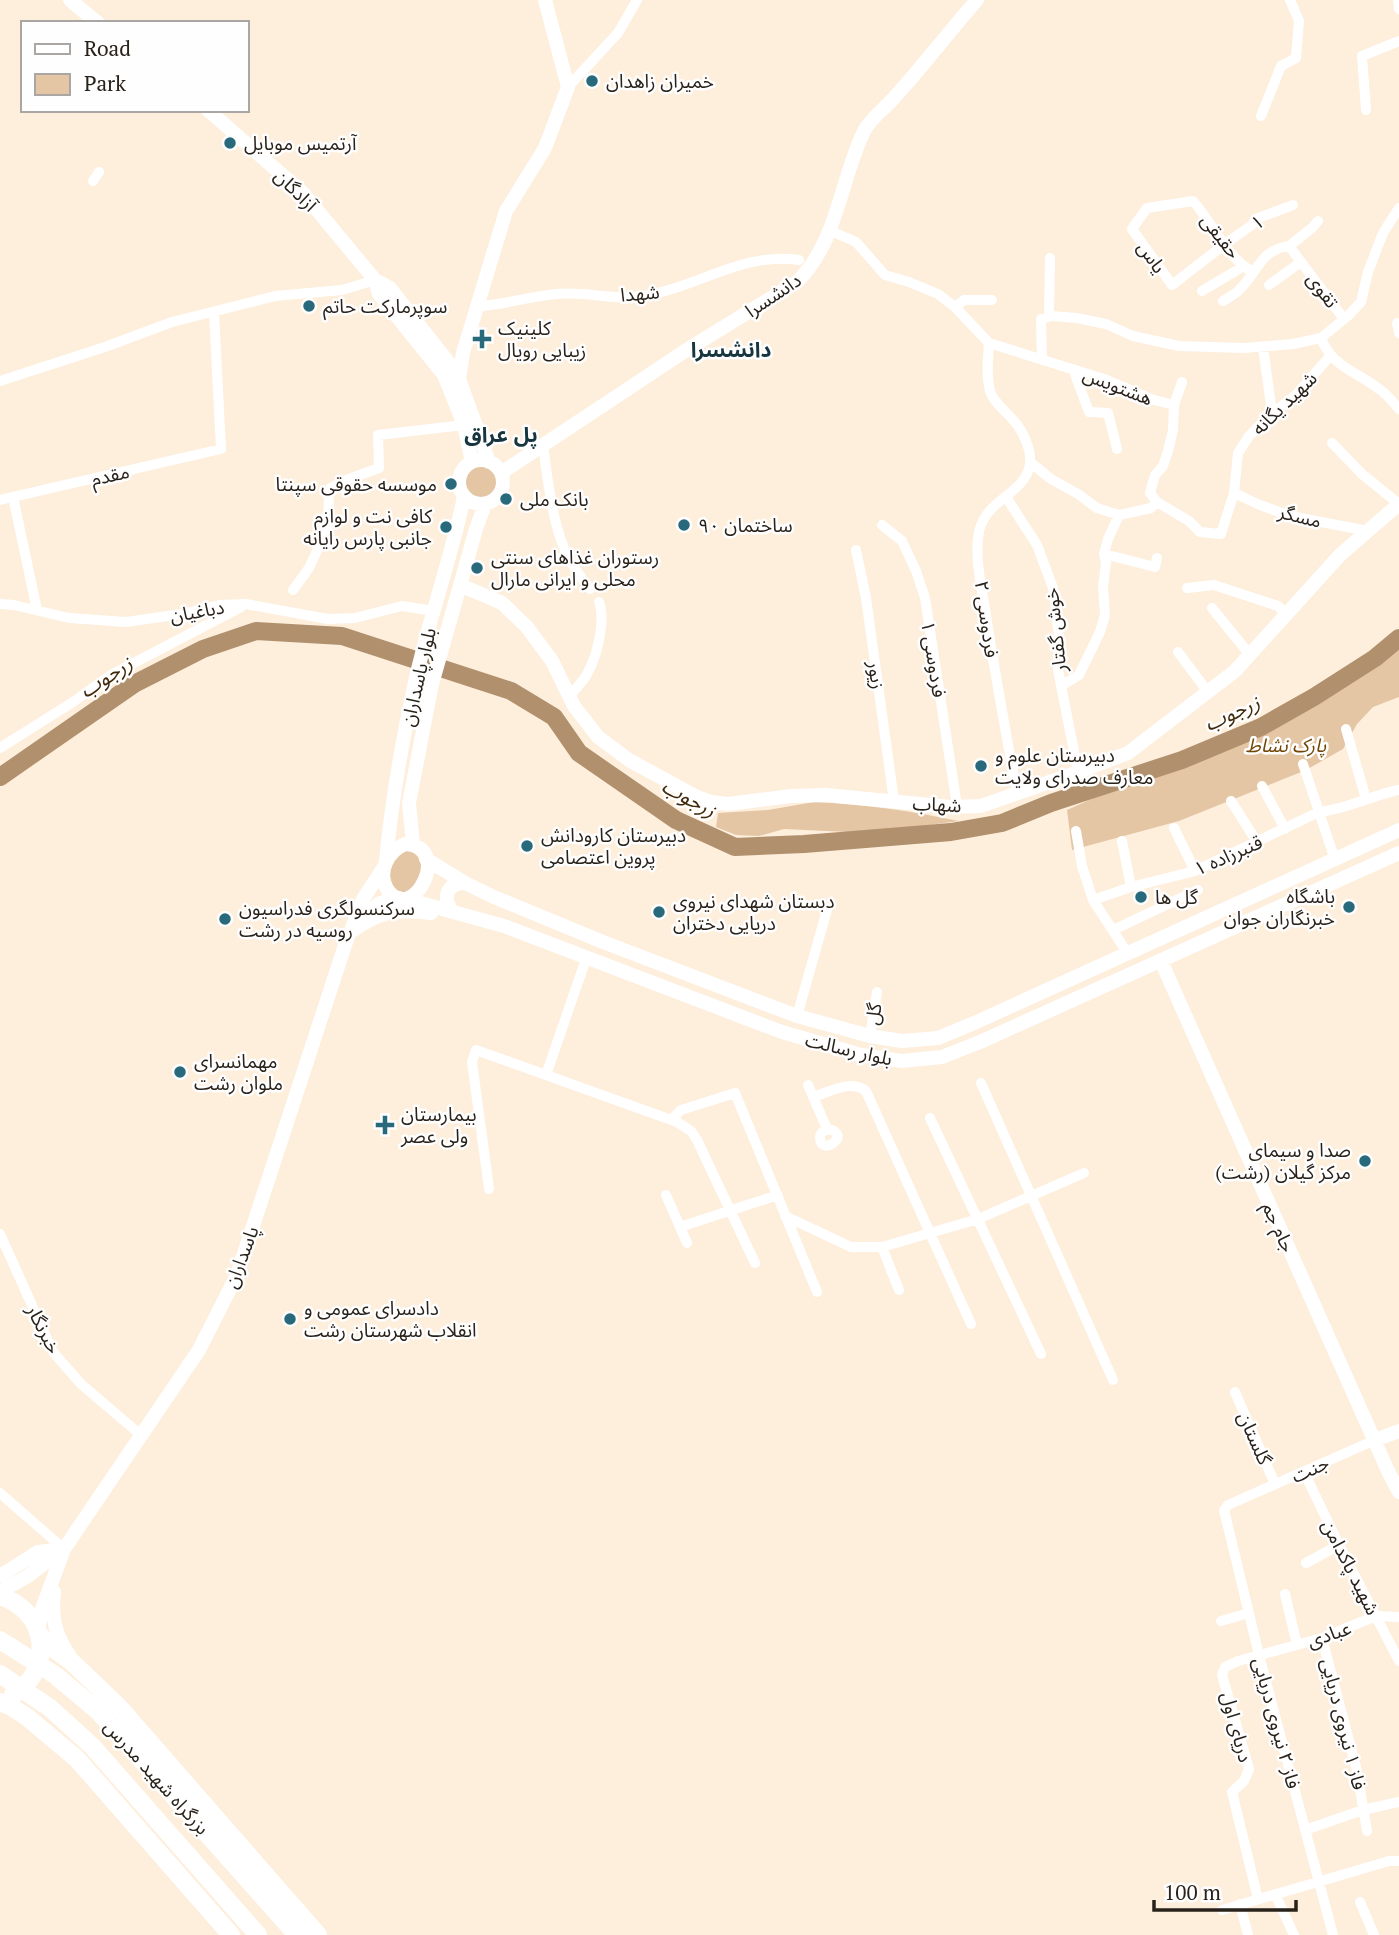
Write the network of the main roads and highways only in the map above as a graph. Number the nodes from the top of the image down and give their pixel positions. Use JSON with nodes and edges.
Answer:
{"nodes":[{"id":1,"x":70,"y":0,"type":"edge"},
{"id":2,"x":545,"y":0,"type":"edge"},
{"id":3,"x":977,"y":0,"type":"edge"},
{"id":4,"x":96,"y":21,"type":"edge"},
{"id":5,"x":210,"y":112,"type":"edge"},
{"id":6,"x":375,"y":279,"type":"junction"},
{"id":7,"x":463,"y":353,"type":"junction"},
{"id":8,"x":449,"y":363,"type":"junction"},
{"id":9,"x":459,"y":379,"type":"junction"},
{"id":10,"x":472,"y":462,"type":"junction"},
{"id":11,"x":489,"y":462,"type":"junction"},
{"id":12,"x":501,"y":473,"type":"junction"},
{"id":13,"x":464,"y":496,"type":"junction"},
{"id":14,"x":485,"y":504,"type":"junction"},
{"id":15,"x":1399,"y":504,"type":"edge"},
{"id":16,"x":460,"y":585,"type":"junction"},
{"id":17,"x":1399,"y":831,"type":"edge"},
{"id":18,"x":412,"y":845,"type":"junction"},
{"id":19,"x":1399,"y":853,"type":"edge"},
{"id":20,"x":426,"y":859,"type":"junction"},
{"id":21,"x":385,"y":863,"type":"junction"},
{"id":22,"x":1301,"y":876,"type":"junction"},
{"id":23,"x":465,"y":883,"type":"junction"},
{"id":24,"x":1309,"y":895,"type":"junction"},
{"id":25,"x":402,"y":899,"type":"junction"},
{"id":26,"x":452,"y":911,"type":"junction"},
{"id":27,"x":504,"y":926,"type":"junction"},
{"id":28,"x":349,"y":933,"type":"junction"},
{"id":29,"x":1161,"y":961,"type":"junction"},
{"id":30,"x":1399,"y":1431,"type":"edge"},
{"id":31,"x":1375,"y":1440,"type":"junction"},
{"id":32,"x":1399,"y":1492,"type":"edge"},
{"id":33,"x":64,"y":1549,"type":"junction"},
{"id":34,"x":55,"y":1573,"type":"junction"},
{"id":35,"x":0,"y":1576,"type":"edge"},
{"id":36,"x":0,"y":1594,"type":"edge"},
{"id":37,"x":38,"y":1633,"type":"junction"},
{"id":38,"x":0,"y":1640,"type":"edge"},
{"id":39,"x":75,"y":1665,"type":"junction"},
{"id":40,"x":0,"y":1674,"type":"edge"},
{"id":41,"x":108,"y":1696,"type":"junction"},
{"id":42,"x":0,"y":1701,"type":"edge"},
{"id":43,"x":62,"y":1746,"type":"junction"},
{"id":44,"x":231,"y":1935,"type":"edge"},
{"id":45,"x":258,"y":1935,"type":"edge"},
{"id":46,"x":297,"y":1935,"type":"edge"},
{"id":47,"x":318,"y":1935,"type":"edge"}],
"edges":[{"from":1,"to":4,"type":"main road"},
{"from":2,"to":7,"type":"main road"},
{"from":3,"to":12,"type":"main road","name":"دانشسرا"},
{"from":5,"to":6,"type":"main road","name":"آزادگان"},
{"from":6,"to":8,"type":"main road","name":"آزادگان"},
{"from":6,"to":10,"type":"main road","name":"آزادگان"},
{"from":7,"to":8,"type":"main road"},
{"from":7,"to":9,"type":"main road"},
{"from":8,"to":9,"type":"main road","name":"آزادگان"},
{"from":9,"to":11,"type":"main road","name":"آزادگان"},
{"from":10,"to":11,"type":"main road"},
{"from":10,"to":13,"type":"main road"},
{"from":11,"to":12,"type":"main road"},
{"from":12,"to":14,"type":"main road"},
{"from":13,"to":14,"type":"main road"},
{"from":13,"to":21,"type":"main road","name":"بلوار پاسداران"},
{"from":14,"to":16,"type":"main road","name":"بلوار پاسداران"},
{"from":15,"to":16,"type":"main road","name":"شهاب"},
{"from":16,"to":18,"type":"main road","name":"بلوار پاسداران"},
{"from":17,"to":22,"type":"main road","name":"بلوار رسالت"},
{"from":18,"to":20,"type":"main road"},
{"from":18,"to":21,"type":"main road"},
{"from":19,"to":24,"type":"main road","name":"بلوار رسالت"},
{"from":20,"to":23,"type":"main road","name":"بلوار رسالت"},
{"from":20,"to":25,"type":"main road"},
{"from":21,"to":25,"type":"main road"},
{"from":21,"to":28,"type":"main road","name":"پاسداران"},
{"from":22,"to":23,"type":"main road","name":"بلوار رسالت"},
{"from":22,"to":24,"type":"main road"},
{"from":23,"to":26,"type":"main road"},
{"from":24,"to":29,"type":"main road","name":"بلوار رسالت"},
{"from":25,"to":26,"type":"main road","name":"بلوار رسالت"},
{"from":25,"to":28,"type":"main road"},
{"from":26,"to":27,"type":"main road","name":"بلوار رسالت"},
{"from":27,"to":28,"type":"main road"},
{"from":27,"to":29,"type":"main road","name":"بلوار رسالت"},
{"from":28,"to":33,"type":"main road","name":"پاسداران"},
{"from":29,"to":31,"type":"main road","name":"جام جم"},
{"from":30,"to":31,"type":"main road","name":"جنت"},
{"from":31,"to":32,"type":"main road","name":"جام جم"},
{"from":33,"to":34,"type":"main road"},
{"from":33,"to":35,"type":"main road"},
{"from":33,"to":36,"type":"main road"},
{"from":34,"to":37,"type":"main road"},
{"from":34,"to":39,"type":"main road"},
{"from":36,"to":37,"type":"highway","name":"بزرگراه شهید مدرس"},
{"from":37,"to":39,"type":"highway","name":"بزرگراه شهید مدرس"},
{"from":37,"to":42,"type":"highway"},
{"from":38,"to":46,"type":"highway","name":"بزرگراه شهید مدرس"},
{"from":39,"to":41,"type":"highway","name":"بزرگراه شهید مدرس"},
{"from":40,"to":45,"type":"highway","name":"بزرگراه شهید مدرس"},
{"from":41,"to":43,"type":"highway"},
{"from":41,"to":47,"type":"highway","name":"بزرگراه شهید مدرس"},
{"from":42,"to":43,"type":"highway"},
{"from":43,"to":44,"type":"highway"}]}
